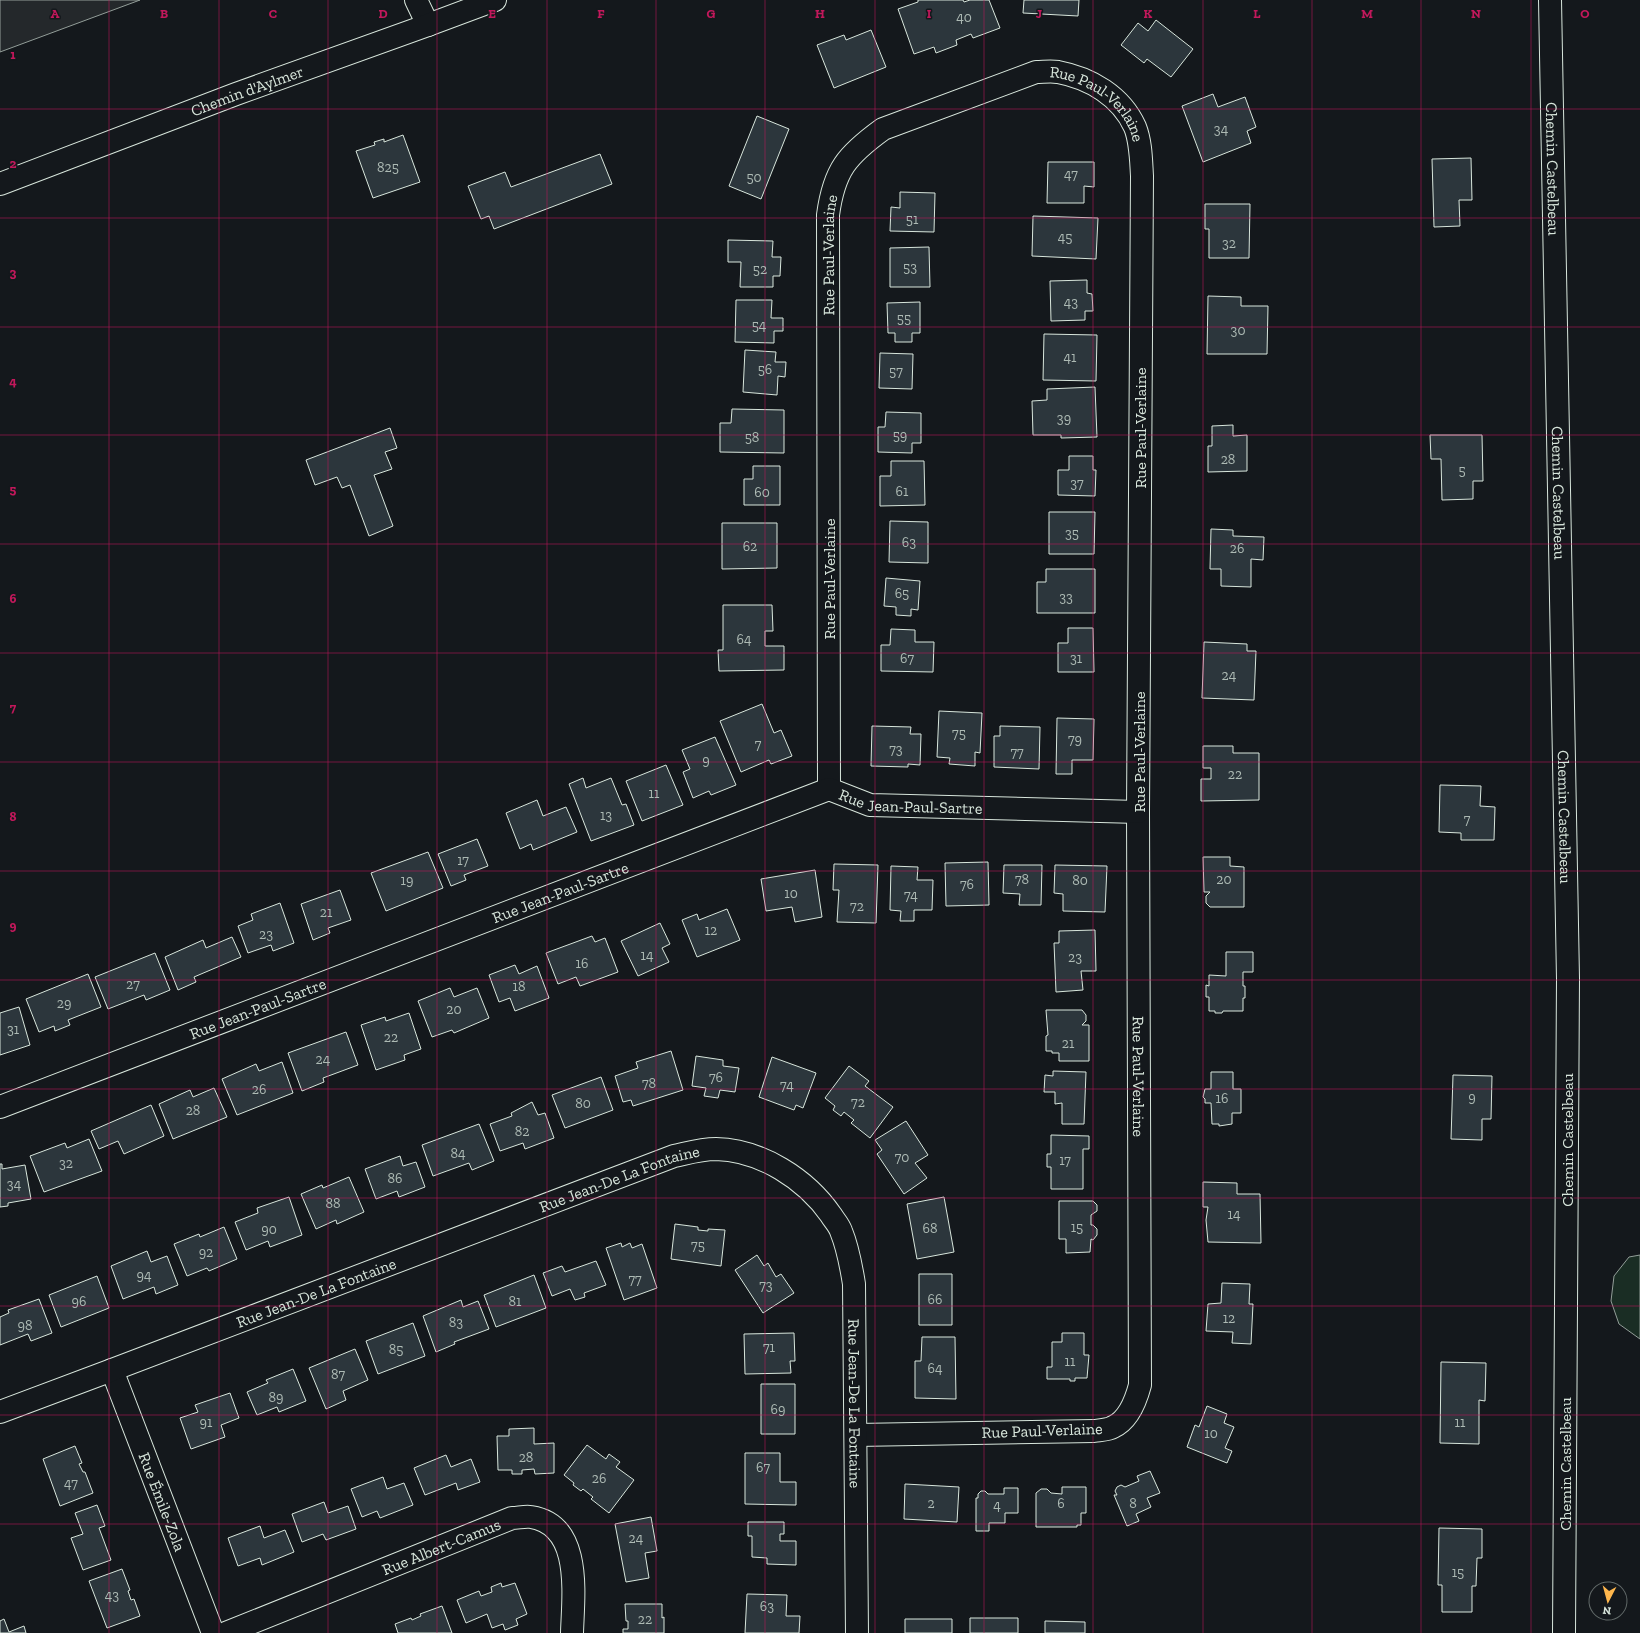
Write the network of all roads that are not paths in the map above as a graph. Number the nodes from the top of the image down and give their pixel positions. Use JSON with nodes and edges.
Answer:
{"nodes":[{"id":1,"x":416,"y":0,"type":"edge"},
{"id":2,"x":495,"y":0,"type":"edge"},
{"id":3,"x":1550,"y":0,"type":"edge"},
{"id":4,"x":428,"y":25,"type":"junction"},
{"id":5,"x":0,"y":184,"type":"edge"},
{"id":6,"x":830,"y":789,"type":"junction"},
{"id":7,"x":1138,"y":812,"type":"junction"},
{"id":8,"x":0,"y":1107,"type":"edge"},
{"id":9,"x":112,"y":1370,"type":"junction"},
{"id":10,"x":0,"y":1412,"type":"edge"},
{"id":11,"x":856,"y":1435,"type":"junction"},
{"id":12,"x":214,"y":1633,"type":"edge"},
{"id":13,"x":226,"y":1633,"type":"edge"},
{"id":14,"x":572,"y":1633,"type":"edge"},
{"id":15,"x":857,"y":1633,"type":"edge"},
{"id":16,"x":1564,"y":1633,"type":"edge"}],
"edges":[{"from":1,"to":4,"type":"street"},
{"from":2,"to":4,"type":"street","name":"Chemin d'Aylmer"},
{"from":3,"to":16,"type":"street","name":"Chemin Castelbeau"},
{"from":4,"to":5,"type":"street","name":"Chemin d'Aylmer"},
{"from":6,"to":7,"type":"street","name":"Rue Jean-Paul-Sartre"},
{"from":6,"to":7,"type":"street","name":"Rue Paul-Verlaine"},
{"from":6,"to":8,"type":"street","name":"Rue Jean-Paul-Sartre"},
{"from":7,"to":11,"type":"street","name":"Rue Paul-Verlaine"},
{"from":9,"to":10,"type":"street","name":"Rue Jean-De La Fontaine"},
{"from":9,"to":11,"type":"street","name":"Rue Jean-De La Fontaine"},
{"from":9,"to":12,"type":"street","name":"Rue Émile-Zola"},
{"from":11,"to":15,"type":"street","name":"Rue Jean-De La Fontaine"},
{"from":13,"to":14,"type":"street","name":"Rue Albert-Camus"}]}
